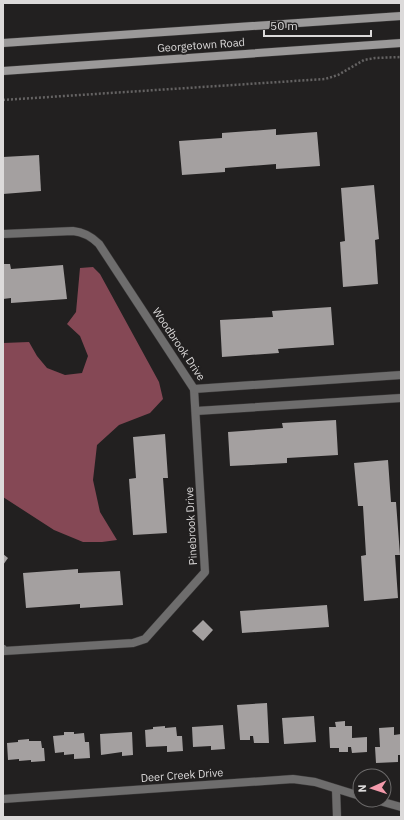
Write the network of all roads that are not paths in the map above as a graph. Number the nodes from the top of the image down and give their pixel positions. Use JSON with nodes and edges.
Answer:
{"nodes":[{"id":1,"x":401,"y":16,"type":"edge"},
{"id":2,"x":401,"y":42,"type":"edge"},
{"id":3,"x":3,"y":43,"type":"edge"},
{"id":4,"x":3,"y":71,"type":"edge"},
{"id":5,"x":3,"y":234,"type":"edge"},
{"id":6,"x":401,"y":375,"type":"edge"},
{"id":7,"x":194,"y":389,"type":"junction"},
{"id":8,"x":401,"y":398,"type":"edge"},
{"id":9,"x":196,"y":411,"type":"junction"},
{"id":10,"x":3,"y":649,"type":"edge"},
{"id":11,"x":336,"y":788,"type":"junction"},
{"id":12,"x":352,"y":793,"type":"edge"},
{"id":13,"x":3,"y":799,"type":"edge"},
{"id":14,"x":337,"y":817,"type":"edge"}],
"edges":[{"from":1,"to":3,"type":"main road","name":"Georgetown Road"},
{"from":2,"to":4,"type":"main road","name":"Georgetown Road"},
{"from":5,"to":7,"type":"street","name":"Woodbrook Drive"},
{"from":6,"to":7,"type":"street","name":"Woodbrook Drive"},
{"from":7,"to":9,"type":"street","name":"Pinebrook Drive"},
{"from":8,"to":9,"type":"street"},
{"from":9,"to":10,"type":"street","name":"Pinebrook Drive"},
{"from":11,"to":12,"type":"street","name":"Deer Creek Drive"},
{"from":11,"to":13,"type":"street","name":"Deer Creek Drive"},
{"from":11,"to":14,"type":"street"}]}
